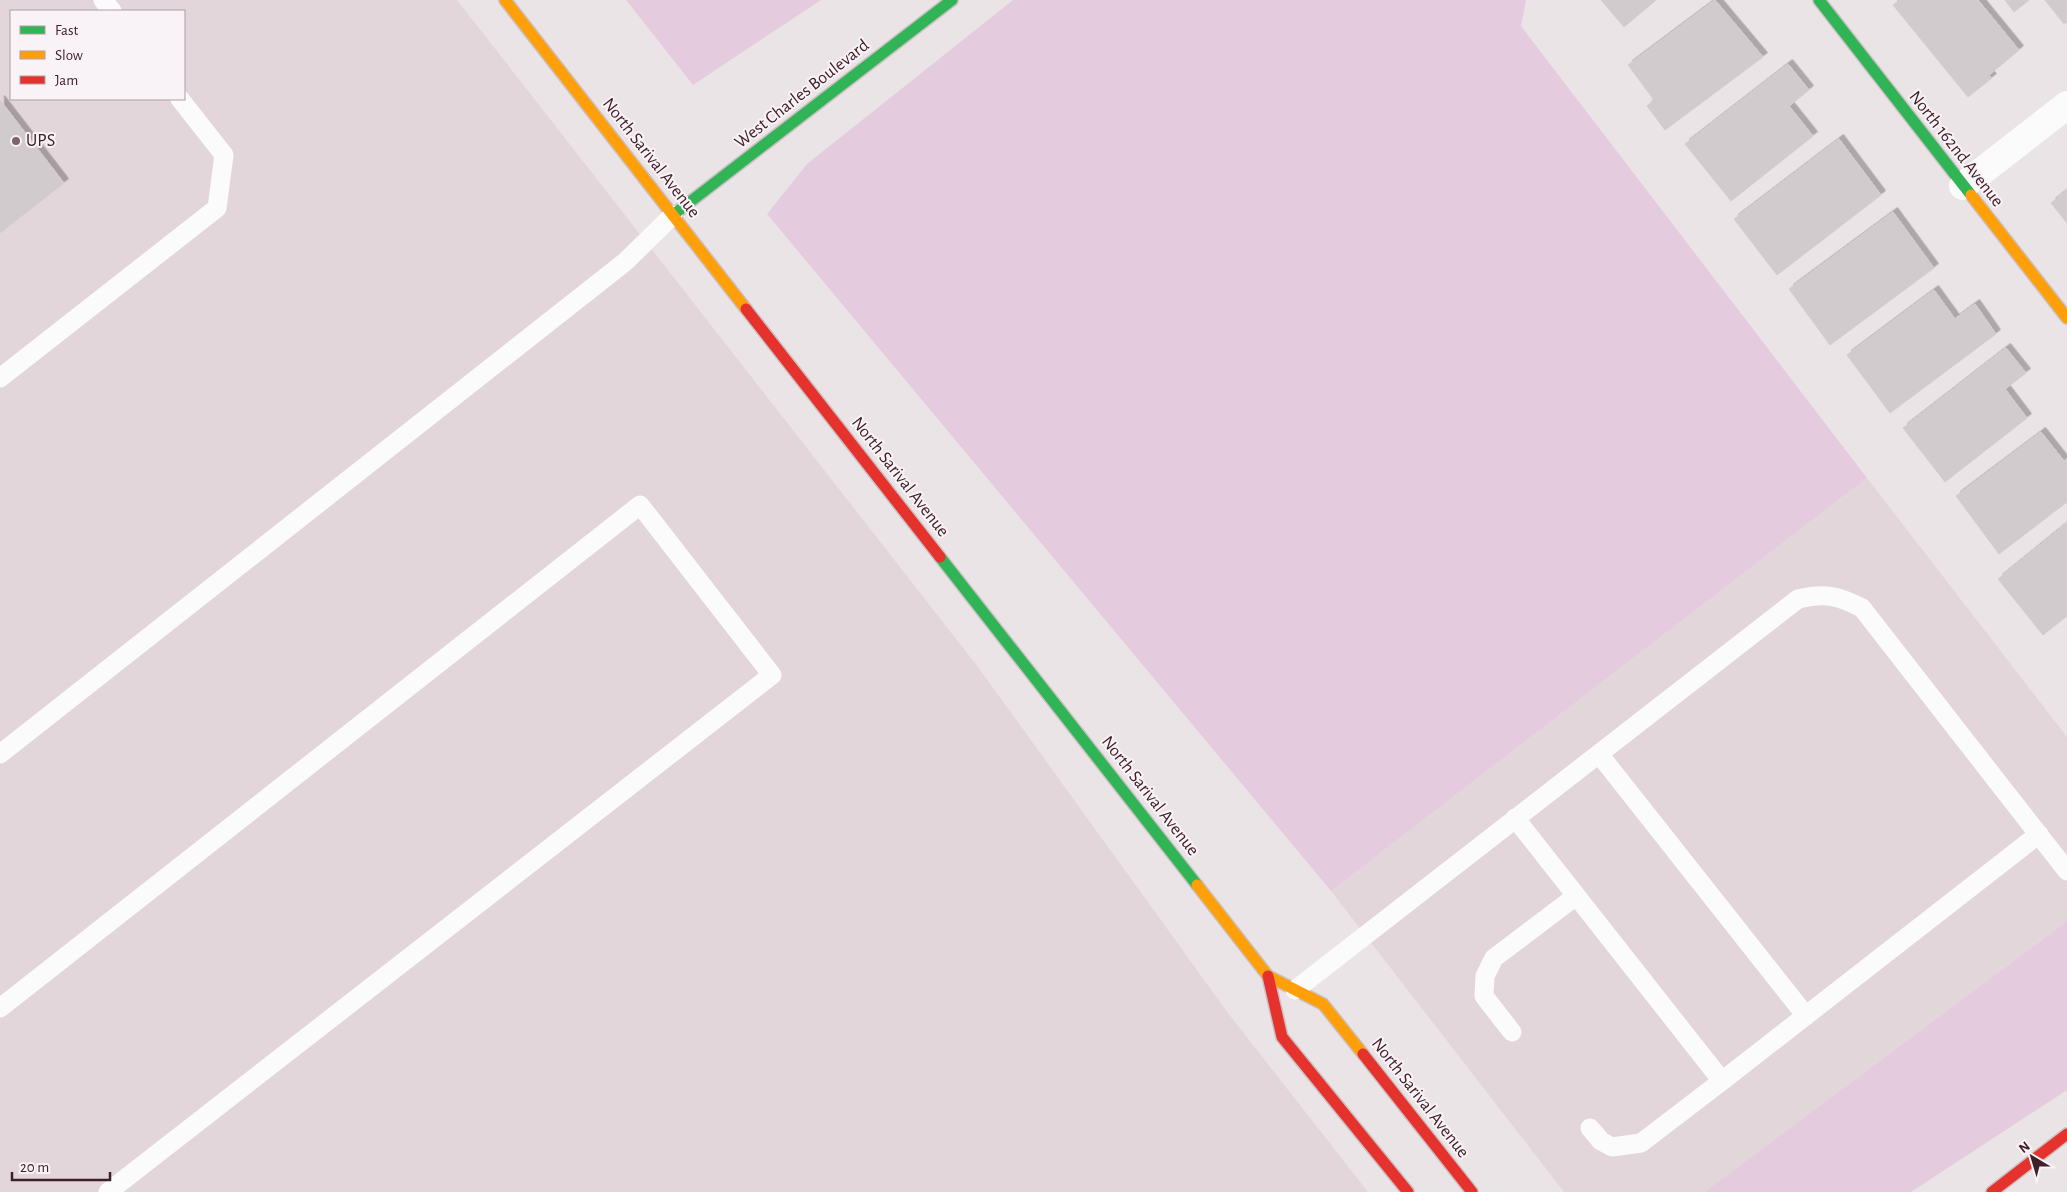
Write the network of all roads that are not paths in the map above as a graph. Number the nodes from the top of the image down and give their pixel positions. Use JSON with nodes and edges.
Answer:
{"nodes":[{"id":1,"x":103,"y":0,"type":"edge"},
{"id":2,"x":505,"y":0,"type":"edge"},
{"id":3,"x":952,"y":0,"type":"edge"},
{"id":4,"x":1819,"y":0,"type":"edge"},
{"id":5,"x":111,"y":10,"type":"edge"},
{"id":6,"x":181,"y":100,"type":"edge"},
{"id":7,"x":2067,"y":105,"type":"edge"},
{"id":8,"x":1962,"y":186,"type":"junction"},
{"id":9,"x":673,"y":215,"type":"junction"},
{"id":10,"x":2067,"y":318,"type":"edge"},
{"id":11,"x":0,"y":378,"type":"edge"},
{"id":12,"x":0,"y":754,"type":"edge"},
{"id":13,"x":1599,"y":754,"type":"junction"},
{"id":14,"x":1515,"y":818,"type":"junction"},
{"id":15,"x":2039,"y":834,"type":"junction"},
{"id":16,"x":2067,"y":871,"type":"edge"},
{"id":17,"x":1576,"y":896,"type":"junction"},
{"id":18,"x":1268,"y":976,"type":"junction"},
{"id":19,"x":1295,"y":990,"type":"junction"},
{"id":20,"x":0,"y":1008,"type":"edge"},
{"id":21,"x":1806,"y":1016,"type":"junction"},
{"id":22,"x":1512,"y":1032,"type":"dead end"},
{"id":23,"x":1722,"y":1081,"type":"junction"},
{"id":24,"x":1590,"y":1128,"type":"dead end"},
{"id":25,"x":2067,"y":1134,"type":"edge"},
{"id":26,"x":108,"y":1192,"type":"edge"},
{"id":27,"x":1408,"y":1192,"type":"edge"},
{"id":28,"x":1472,"y":1192,"type":"edge"},
{"id":29,"x":1992,"y":1192,"type":"edge"}],
"edges":[{"from":1,"to":5,"type":"lane"},
{"from":2,"to":9,"type":"street","name":"North Sarival Avenue"},
{"from":3,"to":9,"type":"street","name":"West Charles Boulevard"},
{"from":4,"to":8,"type":"street","name":"North 162nd Avenue"},
{"from":6,"to":11,"type":"lane"},
{"from":7,"to":8,"type":"street"},
{"from":8,"to":10,"type":"street","name":"North 162nd Avenue"},
{"from":9,"to":12,"type":"lane"},
{"from":9,"to":18,"type":"street","name":"North Sarival Avenue"},
{"from":13,"to":14,"type":"lane"},
{"from":13,"to":15,"type":"lane"},
{"from":13,"to":21,"type":"lane"},
{"from":14,"to":17,"type":"lane"},
{"from":14,"to":19,"type":"lane"},
{"from":15,"to":16,"type":"lane"},
{"from":15,"to":21,"type":"lane"},
{"from":17,"to":22,"type":"lane"},
{"from":17,"to":23,"type":"lane"},
{"from":18,"to":19,"type":"street","name":"North Sarival Avenue"},
{"from":18,"to":27,"type":"street","name":"North Sarival Avenue"},
{"from":19,"to":28,"type":"street","name":"North Sarival Avenue"},
{"from":20,"to":26,"type":"lane"},
{"from":21,"to":23,"type":"lane"},
{"from":23,"to":24,"type":"lane"},
{"from":25,"to":29,"type":"street"}]}
